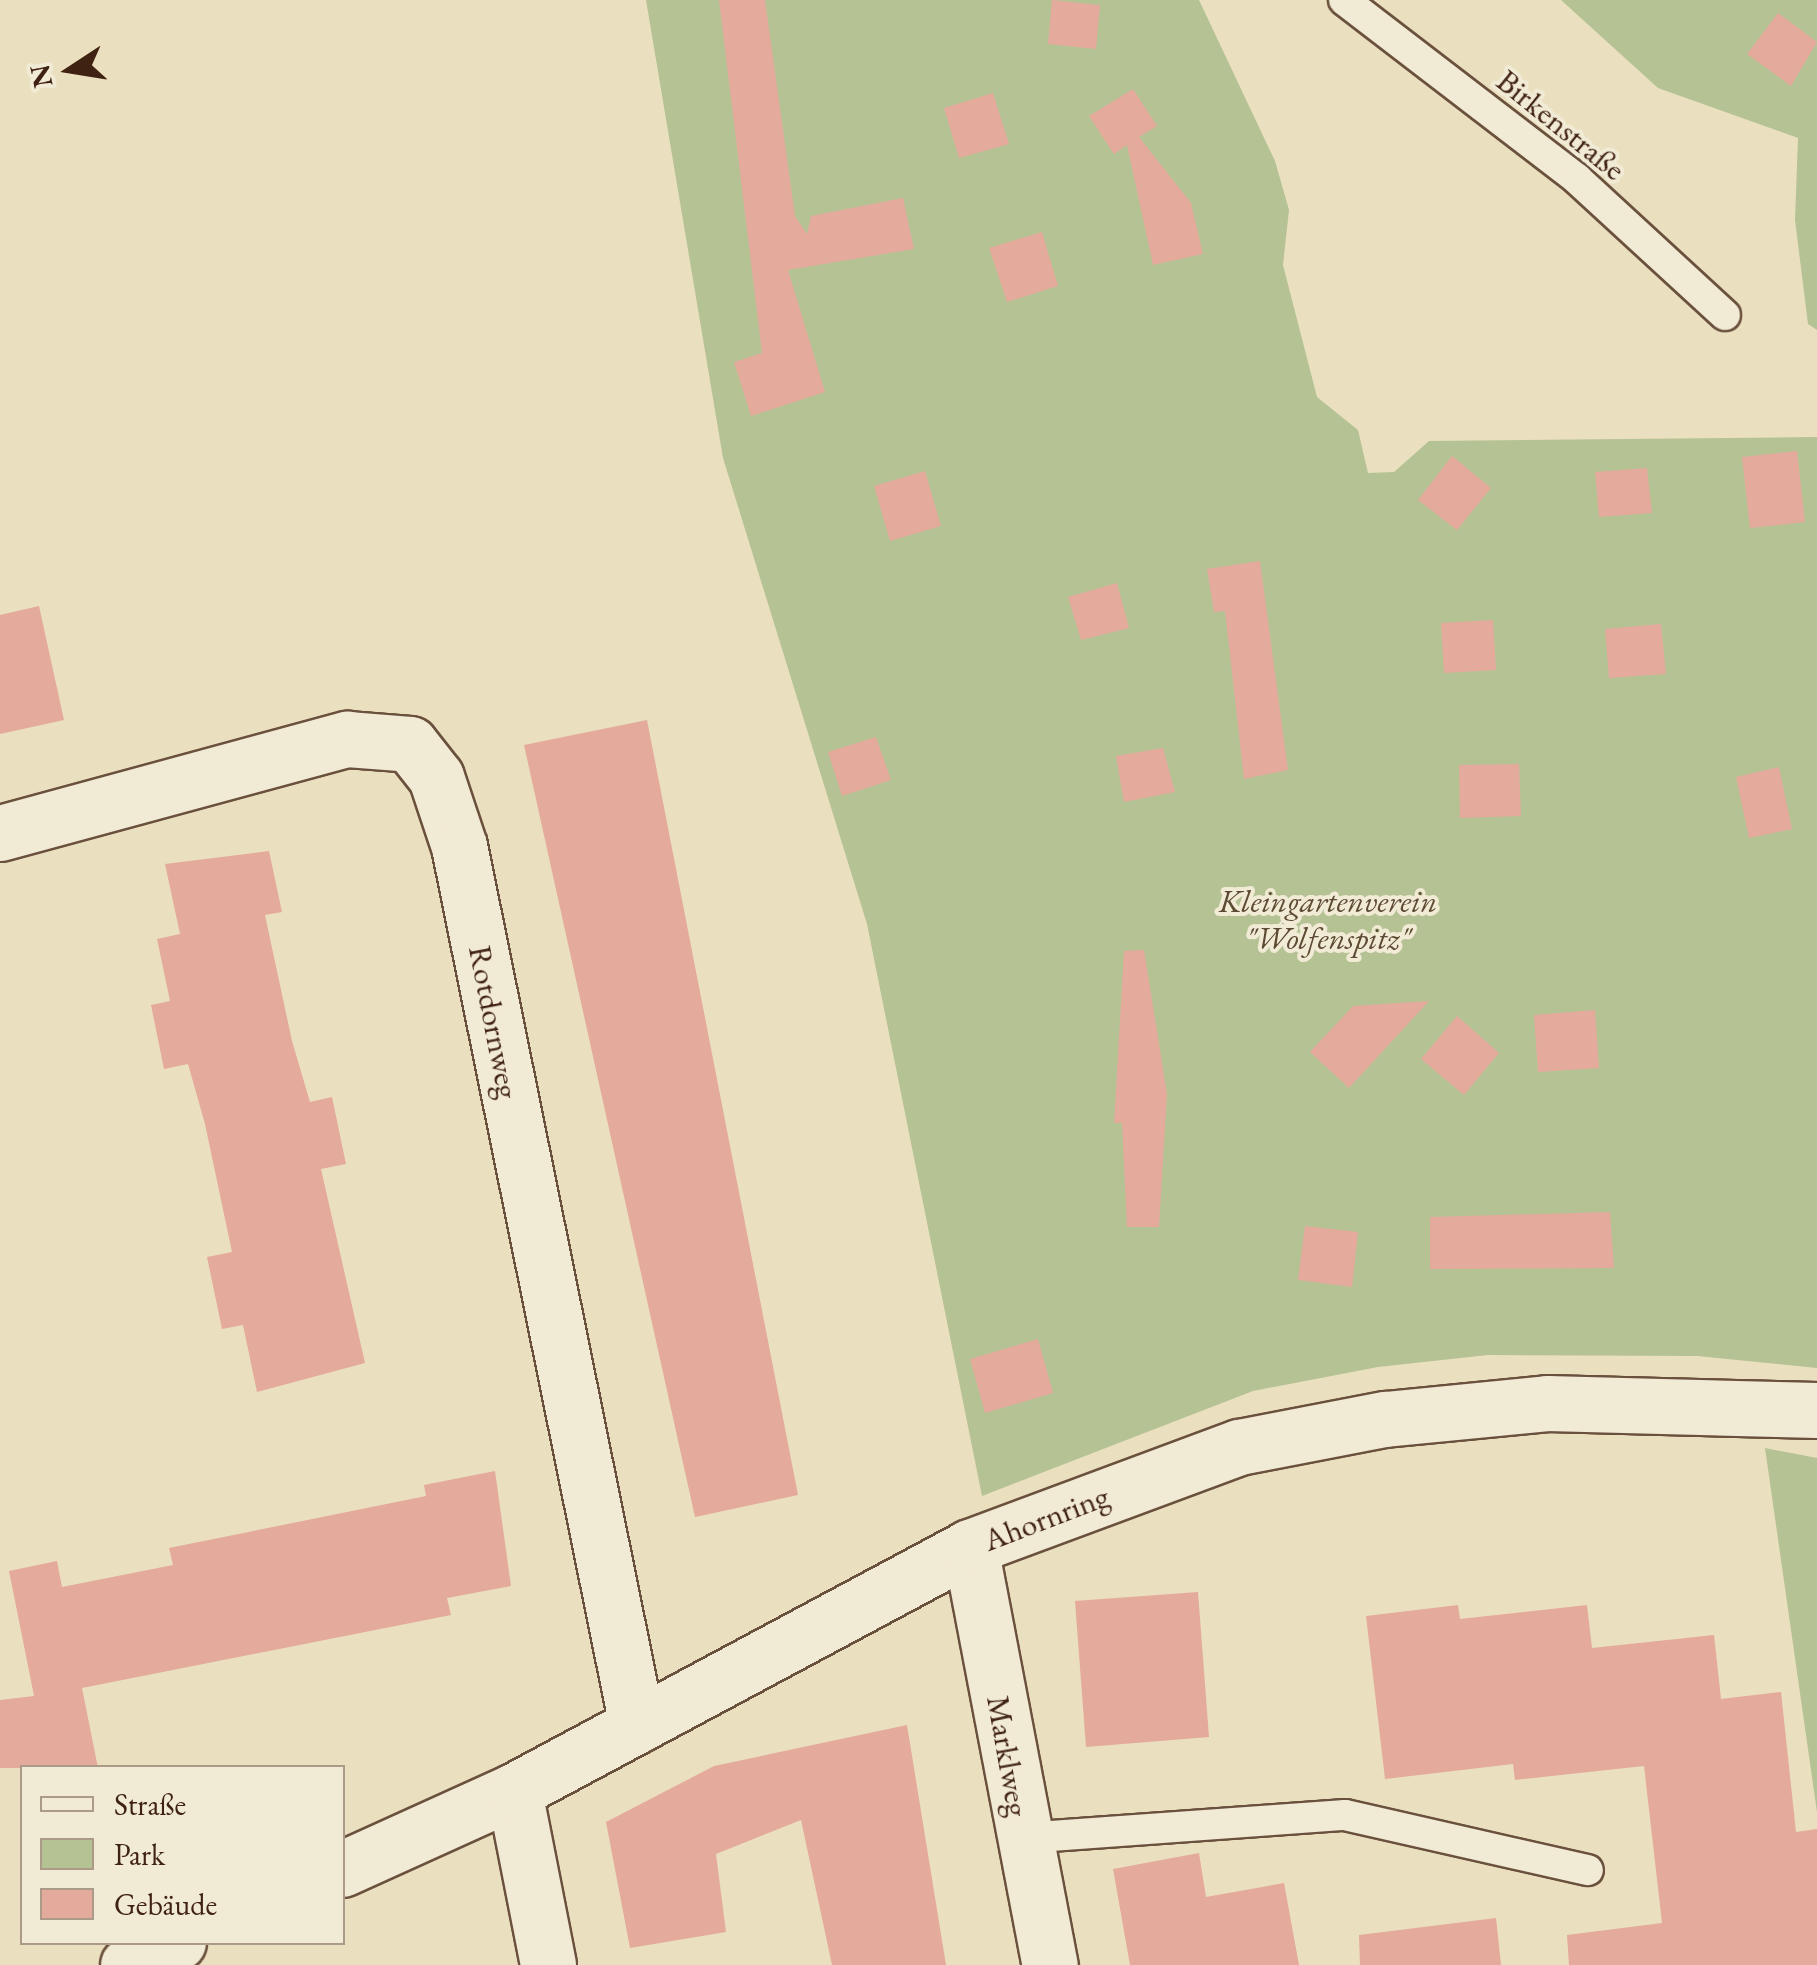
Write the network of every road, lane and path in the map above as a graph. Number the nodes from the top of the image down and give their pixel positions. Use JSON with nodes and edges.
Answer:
{"nodes":[{"id":1,"x":1344,"y":0,"type":"edge"},
{"id":2,"x":1725,"y":315,"type":"dead end"},
{"id":3,"x":0,"y":832,"type":"edge"},
{"id":4,"x":1817,"y":1410,"type":"edge"},
{"id":5,"x":970,"y":1547,"type":"junction"},
{"id":6,"x":637,"y":1725,"type":"junction"},
{"id":7,"x":514,"y":1792,"type":"junction"},
{"id":8,"x":1023,"y":1838,"type":"junction"},
{"id":9,"x":345,"y":1868,"type":"edge"},
{"id":10,"x":1588,"y":1870,"type":"dead end"},
{"id":11,"x":171,"y":1945,"type":"edge"},
{"id":12,"x":128,"y":1965,"type":"edge"},
{"id":13,"x":548,"y":1965,"type":"edge"},
{"id":14,"x":1050,"y":1965,"type":"edge"}],
"edges":[{"from":1,"to":2,"type":"lane","name":"Birkenstraße"},
{"from":3,"to":6,"type":"street","name":"Rotdornweg"},
{"from":4,"to":5,"type":"street","name":"Ahornring"},
{"from":5,"to":6,"type":"street","name":"Ahornring"},
{"from":5,"to":8,"type":"street","name":"Marklweg"},
{"from":6,"to":7,"type":"street","name":"Ahornring"},
{"from":7,"to":9,"type":"street","name":"Ahornring"},
{"from":7,"to":13,"type":"street"},
{"from":8,"to":10,"type":"lane"},
{"from":8,"to":14,"type":"street","name":"Marklweg"},
{"from":11,"to":12,"type":"street"}]}
